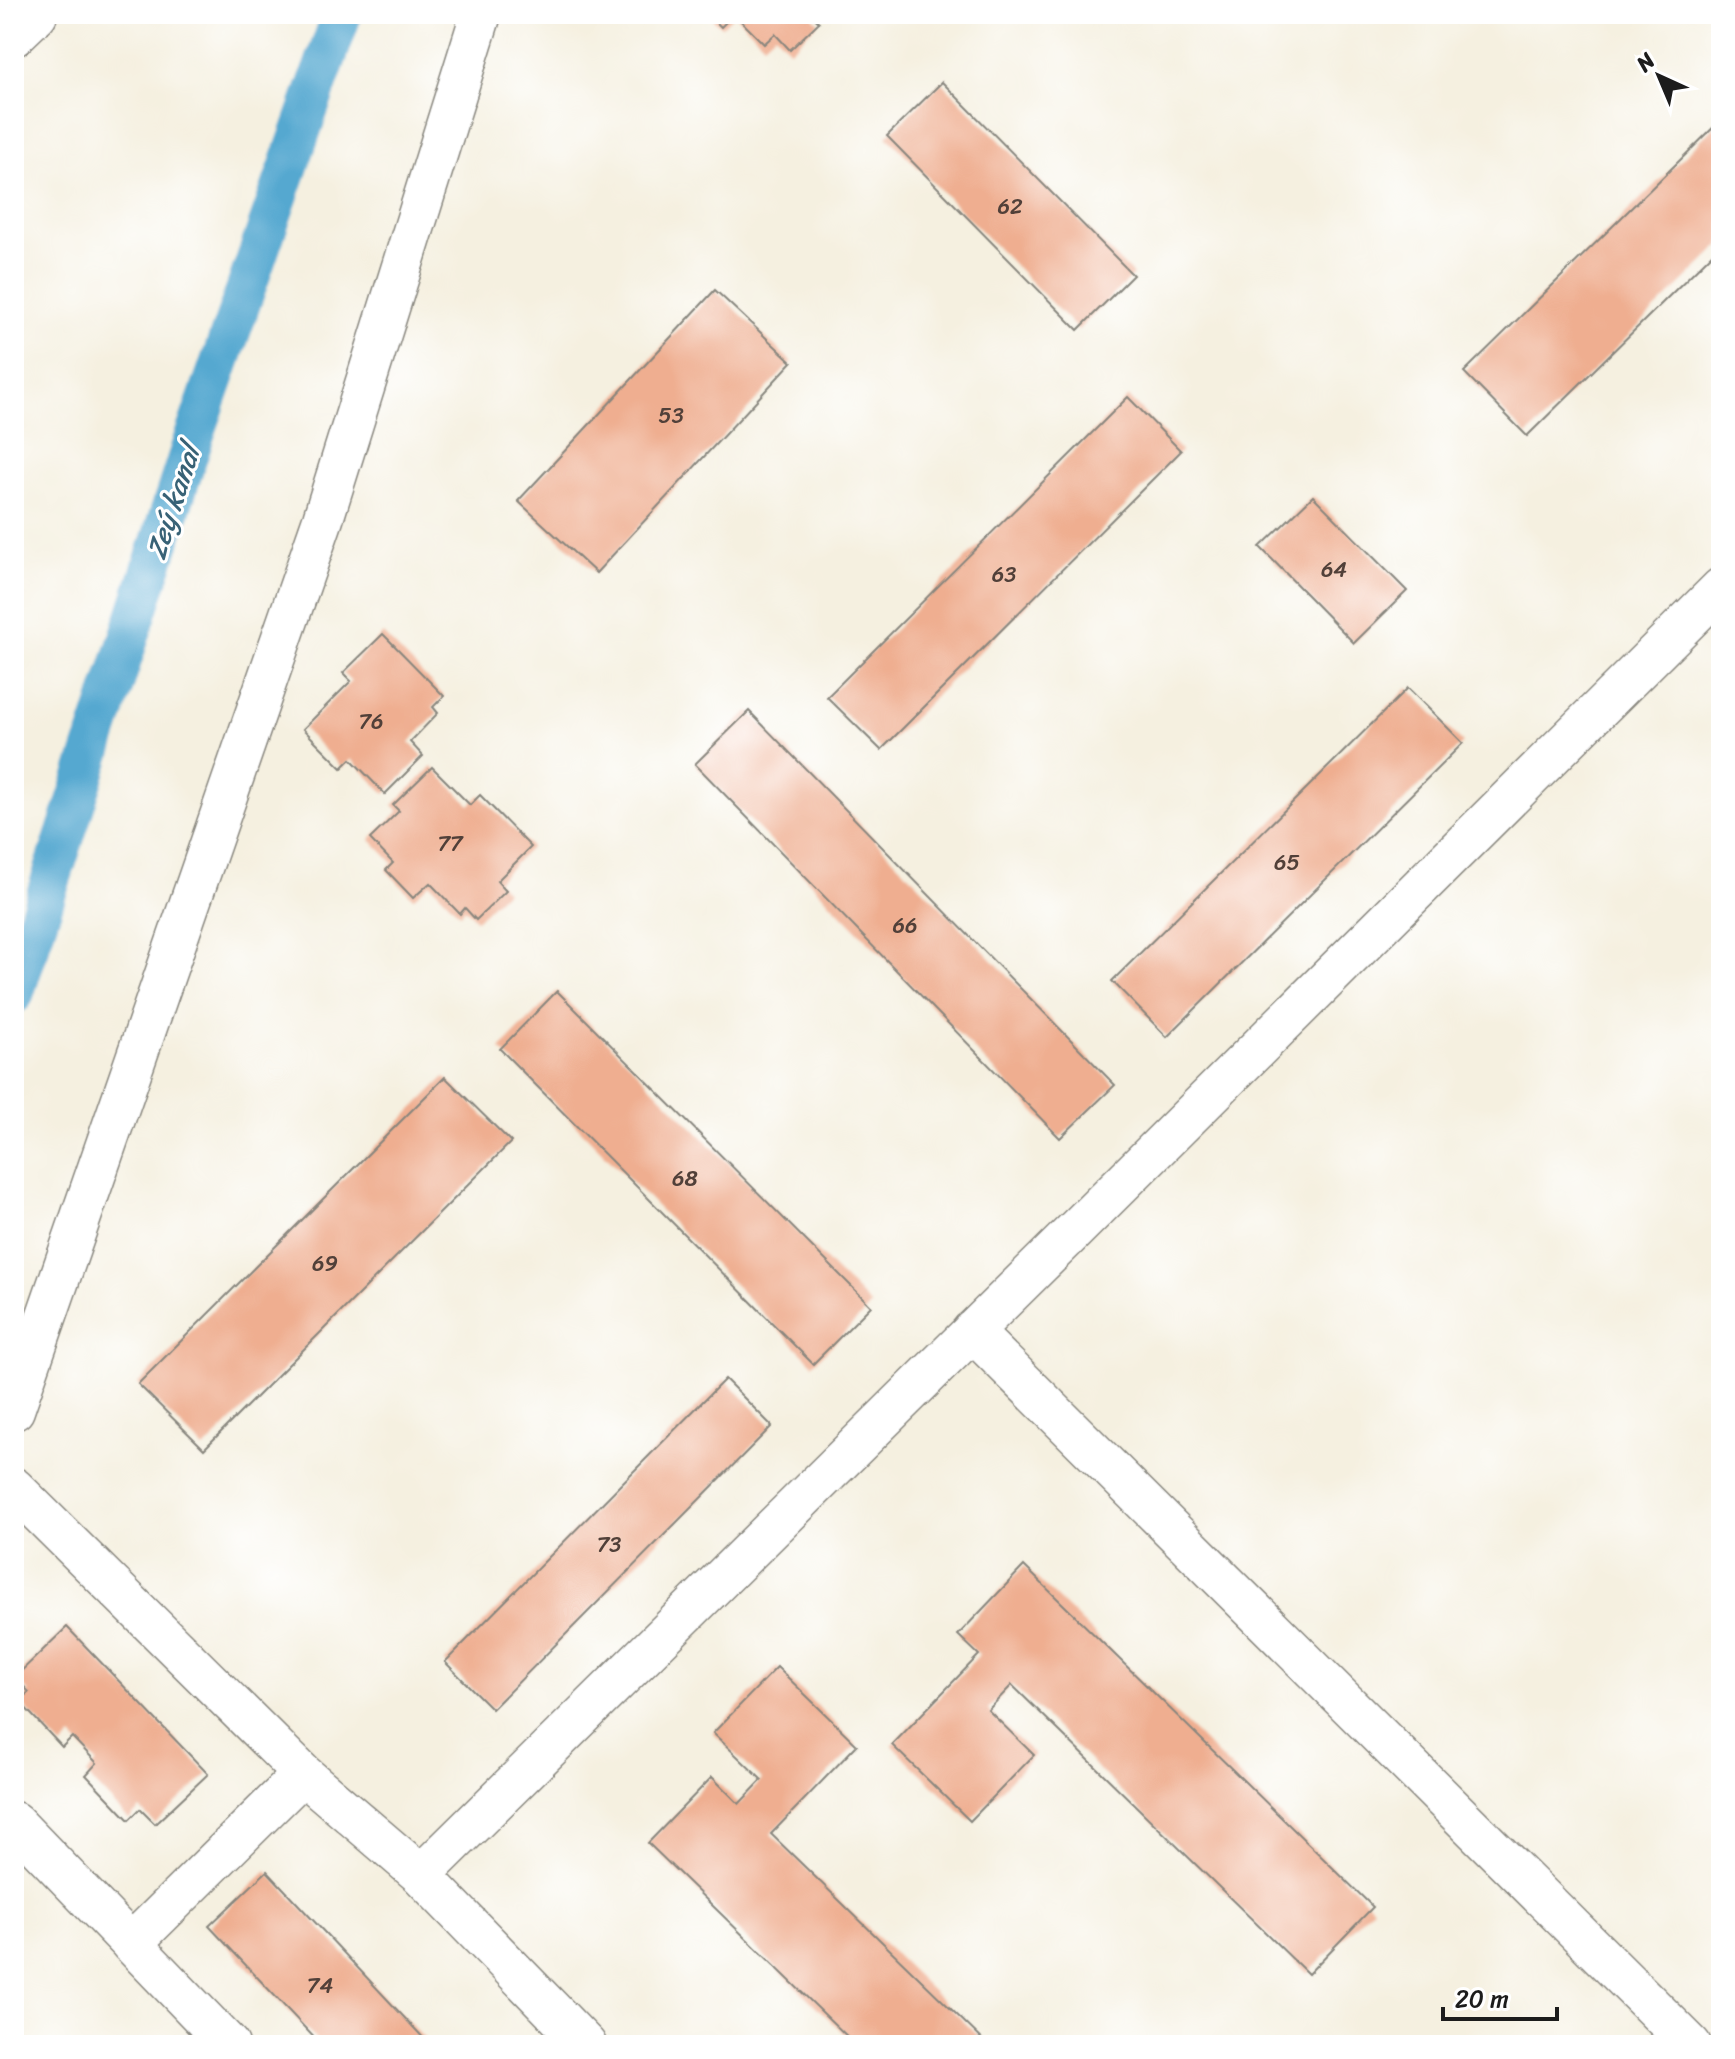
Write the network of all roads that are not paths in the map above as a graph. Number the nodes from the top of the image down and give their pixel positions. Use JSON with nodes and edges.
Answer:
{"nodes":[{"id":1,"x":37,"y":14,"type":"edge"},
{"id":2,"x":481,"y":14,"type":"edge"},
{"id":3,"x":14,"y":36,"type":"edge"},
{"id":4,"x":1721,"y":588,"type":"edge"},
{"id":5,"x":972,"y":1331,"type":"junction"},
{"id":6,"x":14,"y":1410,"type":"edge"},
{"id":7,"x":14,"y":1488,"type":"edge"},
{"id":8,"x":303,"y":1774,"type":"junction"},
{"id":9,"x":17,"y":1832,"type":"edge"},
{"id":10,"x":421,"y":1875,"type":"junction"},
{"id":11,"x":131,"y":1944,"type":"junction"},
{"id":12,"x":229,"y":2045,"type":"edge"},
{"id":13,"x":586,"y":2045,"type":"edge"},
{"id":14,"x":1691,"y":2045,"type":"edge"}],
"edges":[{"from":1,"to":3,"type":"lane"},
{"from":2,"to":6,"type":"lane"},
{"from":4,"to":5,"type":"lane"},
{"from":5,"to":10,"type":"lane"},
{"from":5,"to":14,"type":"lane"},
{"from":7,"to":8,"type":"lane"},
{"from":8,"to":10,"type":"lane"},
{"from":8,"to":11,"type":"lane"},
{"from":9,"to":11,"type":"lane"},
{"from":10,"to":13,"type":"lane"},
{"from":11,"to":12,"type":"lane"}]}
